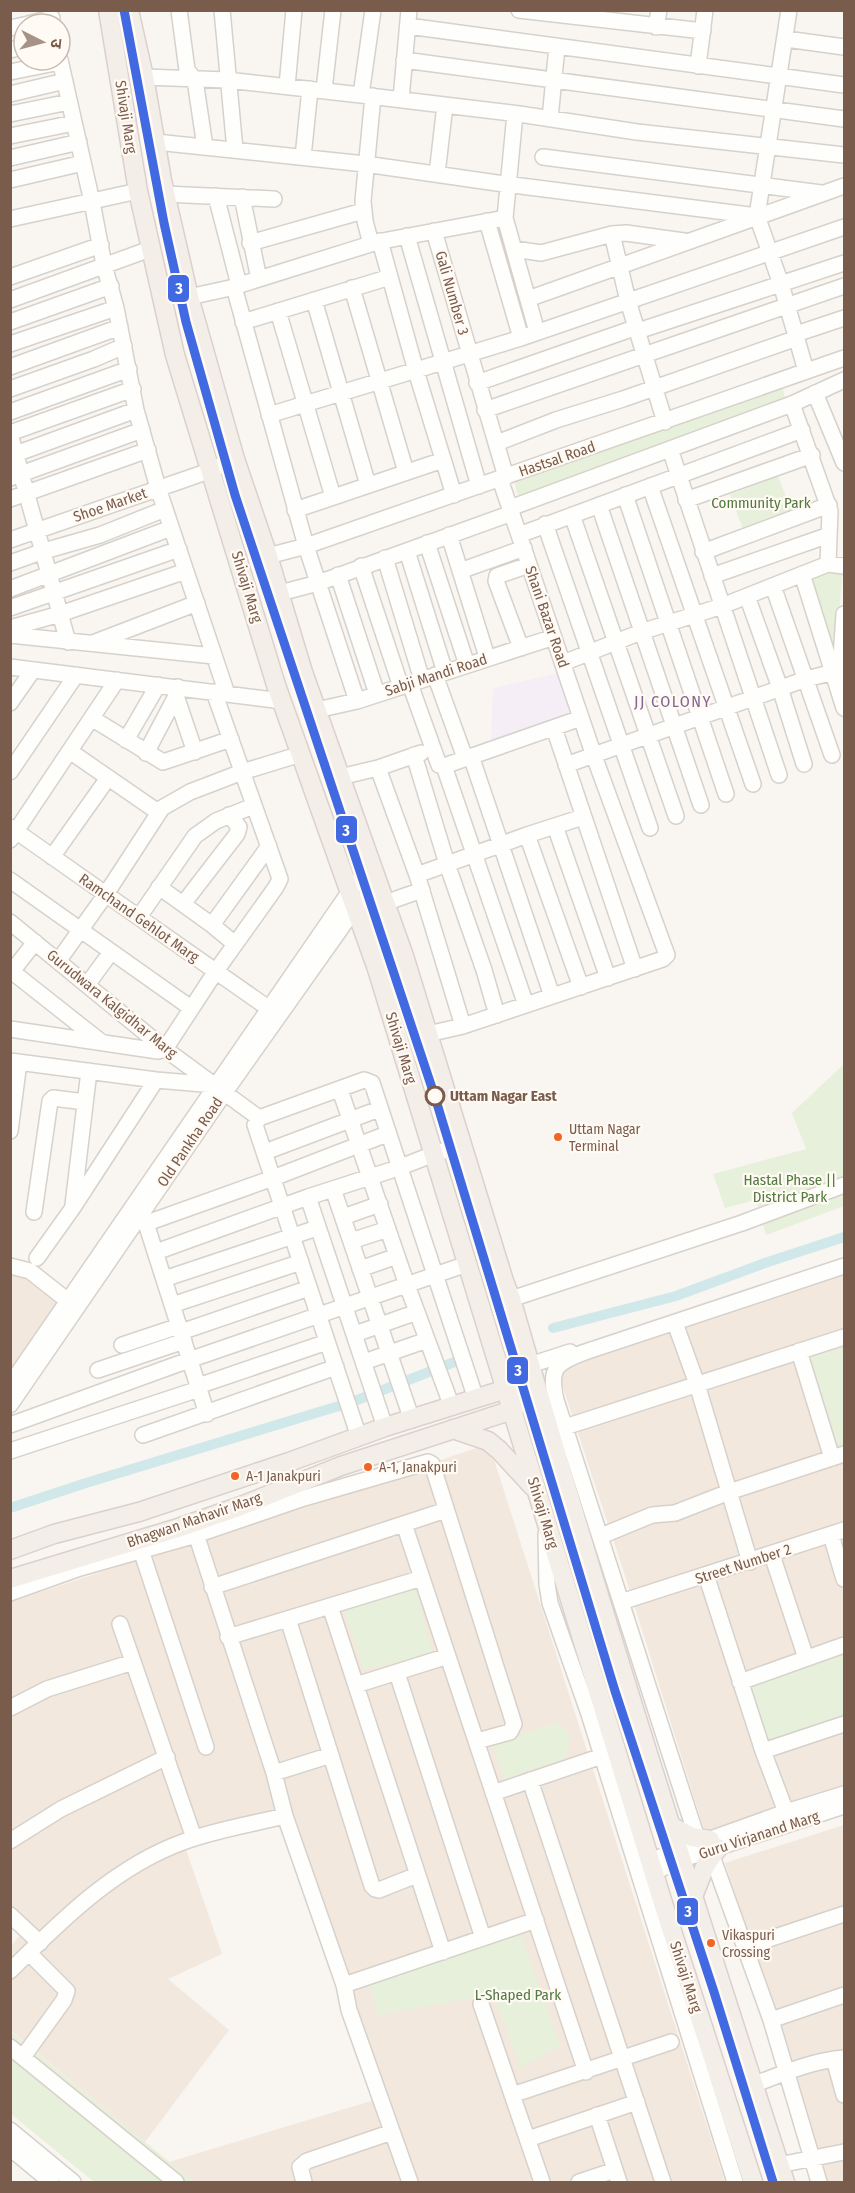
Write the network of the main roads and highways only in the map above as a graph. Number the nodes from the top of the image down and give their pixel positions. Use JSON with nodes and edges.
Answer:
{"nodes":[{"id":1,"x":108,"y":10,"type":"edge"},
{"id":2,"x":129,"y":10,"type":"edge"},
{"id":3,"x":506,"y":1389,"type":"junction"},
{"id":4,"x":537,"y":1389,"type":"junction"},
{"id":5,"x":512,"y":1410,"type":"junction"},
{"id":6,"x":452,"y":1429,"type":"junction"},
{"id":7,"x":536,"y":1491,"type":"junction"},
{"id":8,"x":10,"y":1550,"type":"edge"},
{"id":9,"x":10,"y":1580,"type":"edge"},
{"id":10,"x":669,"y":1825,"type":"junction"},
{"id":11,"x":692,"y":1899,"type":"junction"},
{"id":12,"x":753,"y":2182,"type":"edge"},
{"id":13,"x":784,"y":2182,"type":"edge"}],
"edges":[{"from":1,"to":3,"type":"main road","name":"Shivaji Marg"},
{"from":2,"to":4,"type":"main road","name":"Shivaji Marg"},
{"from":3,"to":4,"type":"main road","name":"Bhagwan Mahavir Marg"},
{"from":3,"to":5,"type":"main road","name":"Shivaji Marg"},
{"from":3,"to":8,"type":"main road","name":"Bhagwan Mahavir Marg"},
{"from":4,"to":5,"type":"main road"},
{"from":4,"to":10,"type":"main road","name":"Shivaji Marg"},
{"from":5,"to":6,"type":"main road","name":"Bhagwan Mahavir Marg"},
{"from":5,"to":7,"type":"main road","name":"Shivaji Marg"},
{"from":6,"to":7,"type":"main road"},
{"from":6,"to":9,"type":"main road","name":"Bhagwan Mahavir Marg"},
{"from":7,"to":12,"type":"main road","name":"Shivaji Marg"},
{"from":10,"to":11,"type":"main road","name":"Shivaji Marg"},
{"from":10,"to":11,"type":"main road"},
{"from":11,"to":13,"type":"main road","name":"Shivaji Marg"}]}
